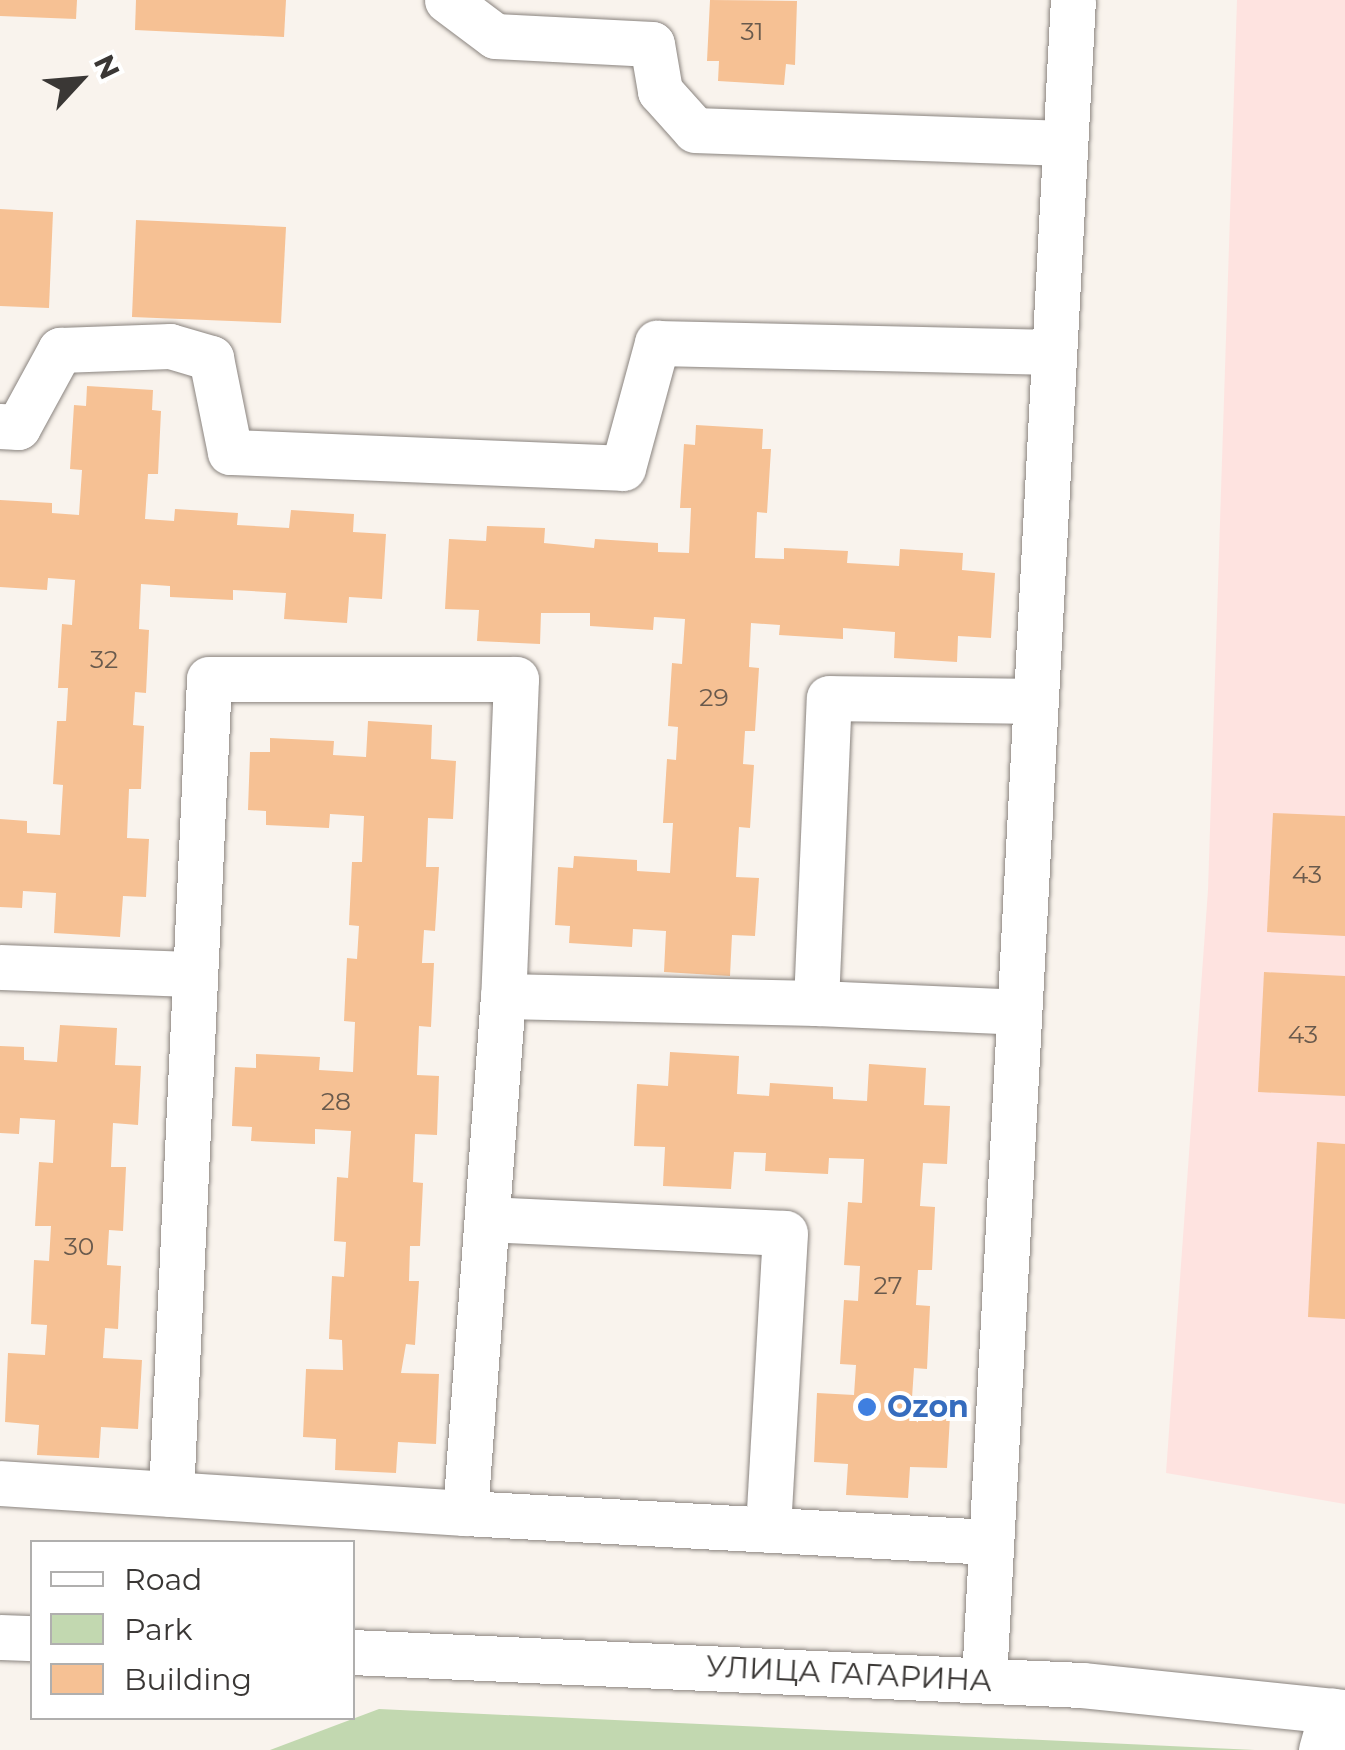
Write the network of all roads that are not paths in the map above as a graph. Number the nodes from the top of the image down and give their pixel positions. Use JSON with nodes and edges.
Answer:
{"nodes":[{"id":1,"x":448,"y":0,"type":"edge"},
{"id":2,"x":1073,"y":0,"type":"edge"},
{"id":3,"x":1065,"y":143,"type":"junction"},
{"id":4,"x":1054,"y":352,"type":"junction"},
{"id":5,"x":0,"y":426,"type":"edge"},
{"id":6,"x":1036,"y":700,"type":"junction"},
{"id":7,"x":0,"y":967,"type":"edge"},
{"id":8,"x":195,"y":974,"type":"junction"},
{"id":9,"x":503,"y":996,"type":"junction"},
{"id":10,"x":816,"y":1003,"type":"junction"},
{"id":11,"x":1019,"y":1012,"type":"junction"},
{"id":12,"x":486,"y":1219,"type":"junction"},
{"id":13,"x":0,"y":1482,"type":"edge"},
{"id":14,"x":171,"y":1494,"type":"junction"},
{"id":15,"x":465,"y":1513,"type":"junction"},
{"id":16,"x":768,"y":1530,"type":"junction"},
{"id":17,"x":991,"y":1542,"type":"junction"},
{"id":18,"x":0,"y":1637,"type":"edge"},
{"id":19,"x":30,"y":1638,"type":"edge"},
{"id":20,"x":355,"y":1652,"type":"edge"},
{"id":21,"x":984,"y":1680,"type":"junction"},
{"id":22,"x":1333,"y":1725,"type":"edge"}],
"edges":[{"from":1,"to":3,"type":"street"},
{"from":2,"to":3,"type":"street"},
{"from":3,"to":4,"type":"street"},
{"from":4,"to":5,"type":"street"},
{"from":4,"to":6,"type":"street"},
{"from":6,"to":10,"type":"street"},
{"from":6,"to":11,"type":"street"},
{"from":7,"to":8,"type":"street"},
{"from":8,"to":9,"type":"street"},
{"from":8,"to":14,"type":"street"},
{"from":9,"to":10,"type":"street"},
{"from":9,"to":12,"type":"street"},
{"from":10,"to":11,"type":"street"},
{"from":11,"to":17,"type":"street"},
{"from":12,"to":15,"type":"street"},
{"from":12,"to":16,"type":"street"},
{"from":13,"to":14,"type":"street"},
{"from":14,"to":15,"type":"street"},
{"from":15,"to":16,"type":"street"},
{"from":16,"to":17,"type":"street"},
{"from":17,"to":21,"type":"street"},
{"from":18,"to":19,"type":"street"},
{"from":20,"to":21,"type":"street","name":"УЛИЦА ГАГАРИНА"},
{"from":21,"to":22,"type":"street","name":"УЛИЦА ГАГАРИНА"}]}
